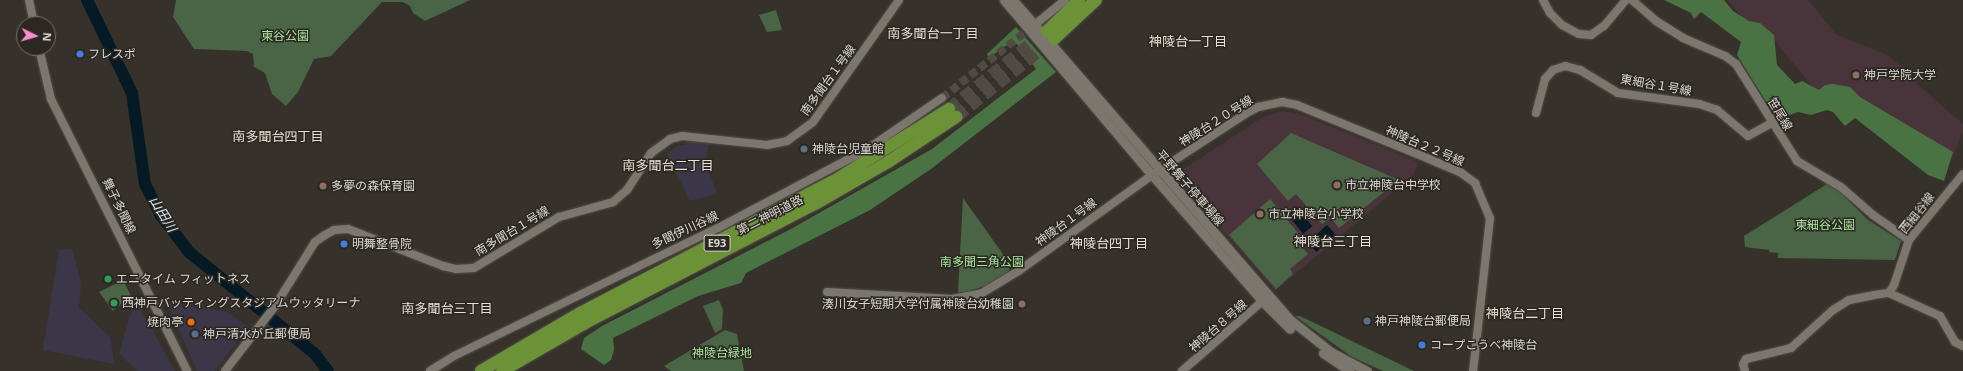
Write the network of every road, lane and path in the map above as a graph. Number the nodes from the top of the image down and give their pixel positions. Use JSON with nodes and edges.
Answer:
{"nodes":[{"id":1,"x":29,"y":0,"type":"edge"},
{"id":2,"x":899,"y":0,"type":"edge"},
{"id":3,"x":1004,"y":0,"type":"edge"},
{"id":4,"x":1012,"y":0,"type":"edge"},
{"id":5,"x":1064,"y":0,"type":"edge"},
{"id":6,"x":1079,"y":0,"type":"edge"},
{"id":7,"x":1096,"y":0,"type":"edge"},
{"id":8,"x":1543,"y":0,"type":"edge"},
{"id":9,"x":1626,"y":0,"type":"edge"},
{"id":10,"x":1632,"y":0,"type":"edge"},
{"id":11,"x":32,"y":16,"type":"edge"},
{"id":12,"x":1046,"y":31,"type":"junction"},
{"id":13,"x":41,"y":56,"type":"edge"},
{"id":14,"x":942,"y":98,"type":"tunnel mouth"},
{"id":15,"x":1297,"y":105,"type":"joint"},
{"id":16,"x":1536,"y":113,"type":"dead end"},
{"id":17,"x":1771,"y":123,"type":"junction"},
{"id":18,"x":1155,"y":173,"type":"junction"},
{"id":19,"x":1963,"y":174,"type":"edge"},
{"id":20,"x":1909,"y":240,"type":"junction"},
{"id":21,"x":827,"y":292,"type":"dead end"},
{"id":22,"x":1889,"y":293,"type":"junction"},
{"id":23,"x":1266,"y":299,"type":"junction"},
{"id":24,"x":1963,"y":346,"type":"edge"},
{"id":25,"x":1744,"y":367,"type":"edge"},
{"id":26,"x":187,"y":371,"type":"edge"},
{"id":27,"x":224,"y":371,"type":"edge"},
{"id":28,"x":430,"y":371,"type":"edge"},
{"id":29,"x":481,"y":371,"type":"edge"},
{"id":30,"x":502,"y":371,"type":"edge"},
{"id":31,"x":1182,"y":371,"type":"edge"},
{"id":32,"x":1350,"y":371,"type":"edge"},
{"id":33,"x":1367,"y":371,"type":"edge"},
{"id":34,"x":1473,"y":371,"type":"edge"}],
"edges":[{"from":1,"to":11,"type":"street"},
{"from":2,"to":27,"type":"street","name":"南多聞台１号線"},
{"from":3,"to":18,"type":"main road","name":"平野舞子停車場線"},
{"from":4,"to":18,"type":"main road","name":"平野舞子停車場線"},
{"from":5,"to":12,"type":"street"},
{"from":6,"to":12,"type":"highway"},
{"from":7,"to":12,"type":"highway"},
{"from":8,"to":9,"type":"street"},
{"from":10,"to":17,"type":"street","name":"笹尾線"},
{"from":13,"to":26,"type":"street","name":"舞子多聞線"},
{"from":14,"to":28,"type":"street","name":"多聞伊川谷線"},
{"from":15,"to":18,"type":"street","name":"神陵台２０号線"},
{"from":15,"to":34,"type":"street","name":"神陵台２２号線"},
{"from":16,"to":17,"type":"street","name":"東細谷１号線"},
{"from":17,"to":20,"type":"street","name":"笹尾線"},
{"from":18,"to":21,"type":"street","name":"神陵台１号線"},
{"from":18,"to":23,"type":"main road","name":"平野舞子停車場線"},
{"from":19,"to":20,"type":"street","name":"西細谷線"},
{"from":20,"to":22,"type":"street","name":"西細谷線"},
{"from":22,"to":24,"type":"street"},
{"from":22,"to":25,"type":"street"},
{"from":23,"to":31,"type":"street","name":"神陵台８号線"},
{"from":23,"to":32,"type":"main road","name":"平野舞子停車場線"},
{"from":23,"to":33,"type":"main road","name":"平野舞子停車場線"},
{"from":29,"to":30,"type":"highway","name":"第二神明道路","number":"E93"}]}
